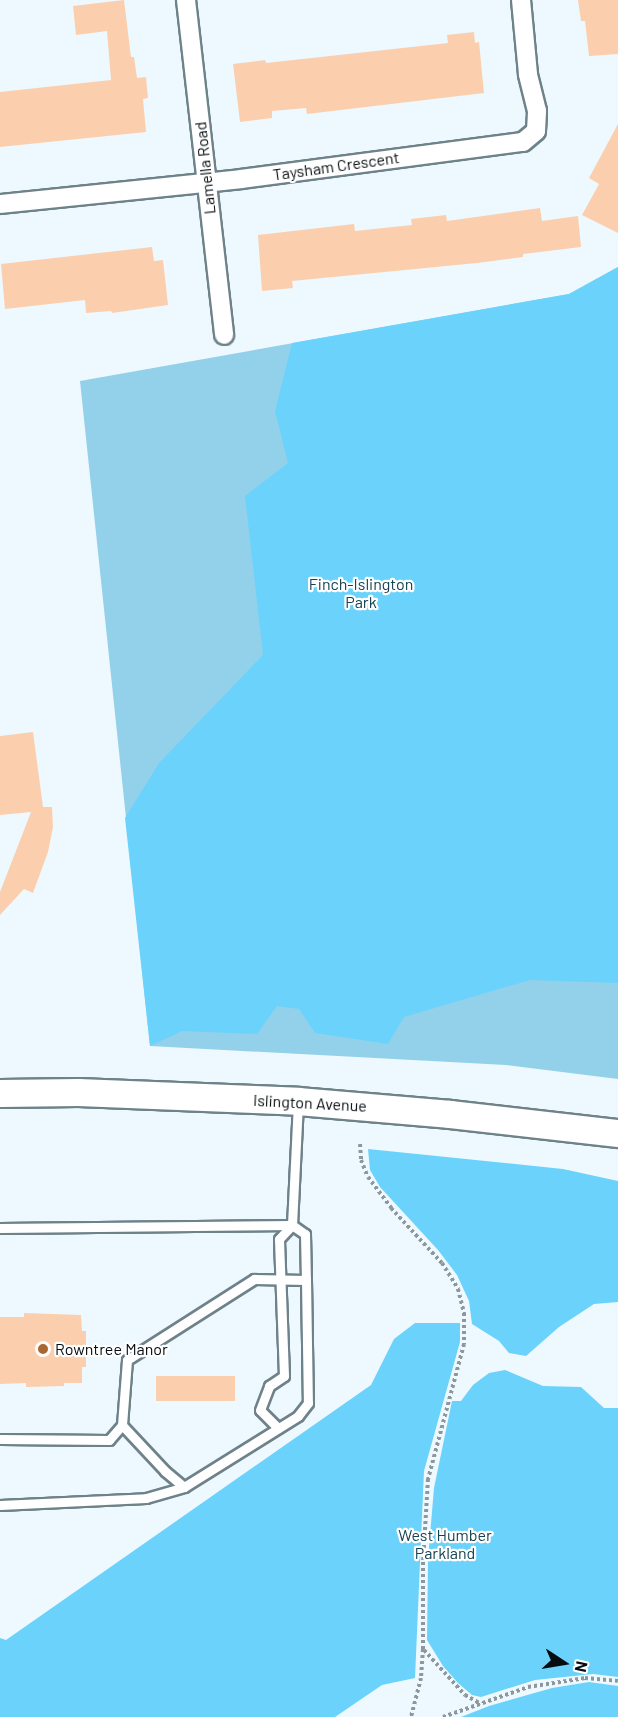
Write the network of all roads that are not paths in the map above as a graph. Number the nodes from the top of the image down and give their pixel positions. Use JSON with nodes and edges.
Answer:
{"nodes":[{"id":1,"x":186,"y":0,"type":"edge"},
{"id":2,"x":521,"y":0,"type":"edge"},
{"id":3,"x":206,"y":182,"type":"junction"},
{"id":4,"x":0,"y":204,"type":"edge"},
{"id":5,"x":224,"y":335,"type":"dead end"},
{"id":6,"x":0,"y":1093,"type":"edge"},
{"id":7,"x":298,"y":1101,"type":"junction"},
{"id":8,"x":618,"y":1133,"type":"edge"},
{"id":9,"x":292,"y":1226,"type":"junction"},
{"id":10,"x":0,"y":1228,"type":"edge"},
{"id":11,"x":282,"y":1280,"type":"junction"},
{"id":12,"x":306,"y":1280,"type":"junction"},
{"id":13,"x":122,"y":1425,"type":"junction"},
{"id":14,"x":278,"y":1428,"type":"junction"},
{"id":15,"x":0,"y":1439,"type":"edge"},
{"id":16,"x":184,"y":1487,"type":"junction"},
{"id":17,"x":0,"y":1505,"type":"edge"}],
"edges":[{"from":1,"to":3,"type":"street","name":"Lamella Road"},
{"from":2,"to":3,"type":"street","name":"Taysham Crescent"},
{"from":3,"to":4,"type":"street","name":"Taysham Crescent"},
{"from":3,"to":5,"type":"street","name":"Lamella Road"},
{"from":6,"to":7,"type":"main road","name":"Islington Avenue"},
{"from":7,"to":8,"type":"main road","name":"Islington Avenue"},
{"from":7,"to":9,"type":"lane"},
{"from":9,"to":10,"type":"lane"},
{"from":9,"to":11,"type":"lane"},
{"from":9,"to":12,"type":"lane"},
{"from":11,"to":12,"type":"lane"},
{"from":11,"to":13,"type":"lane"},
{"from":11,"to":14,"type":"lane"},
{"from":12,"to":14,"type":"lane"},
{"from":13,"to":15,"type":"lane"},
{"from":13,"to":16,"type":"lane"},
{"from":14,"to":16,"type":"lane"},
{"from":16,"to":17,"type":"lane"}]}
